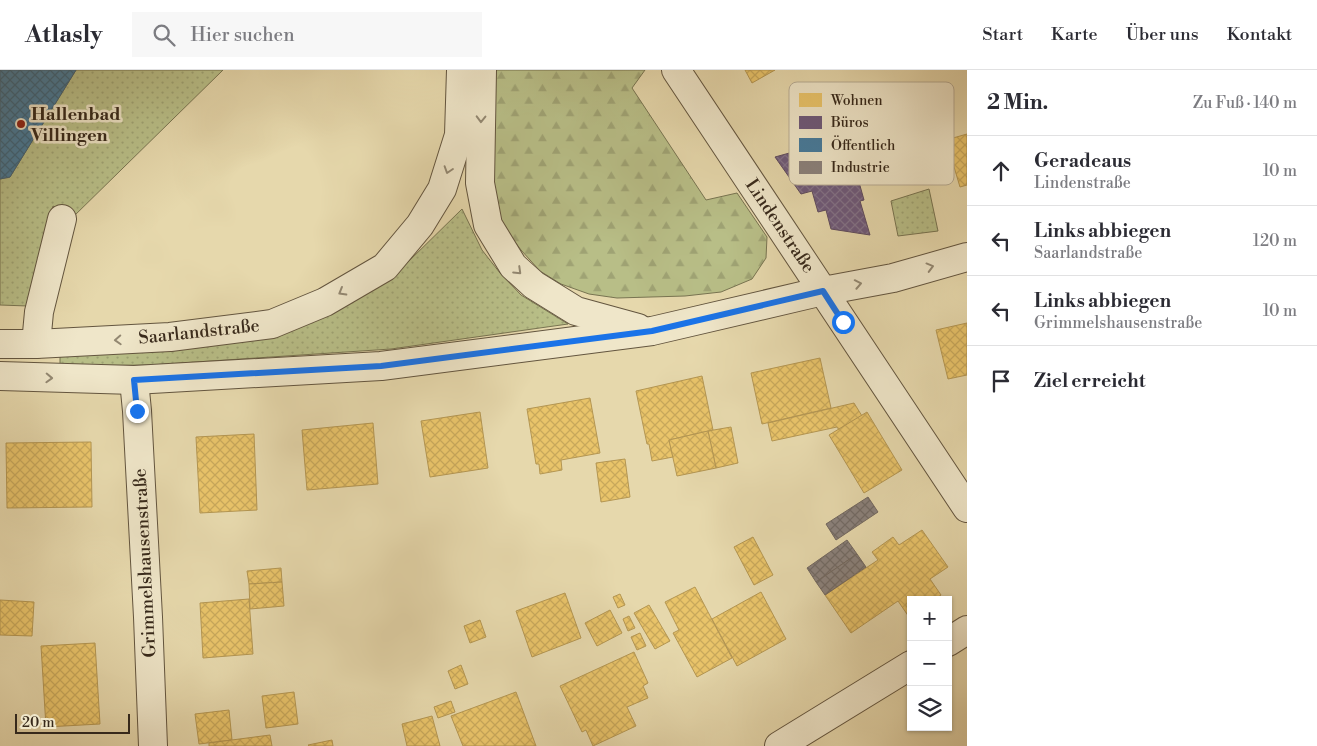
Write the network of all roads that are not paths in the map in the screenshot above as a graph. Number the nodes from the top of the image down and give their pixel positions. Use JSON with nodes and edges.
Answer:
{"nodes":[{"id":1,"x":461,"y":70,"type":"edge"},
{"id":2,"x":482,"y":70,"type":"edge"},
{"id":3,"x":676,"y":70,"type":"edge"},
{"id":4,"x":62,"y":219,"type":"dead end"},
{"id":5,"x":967,"y":257,"type":"edge"},
{"id":6,"x":823,"y":291,"type":"junction"},
{"id":7,"x":652,"y":331,"type":"junction"},
{"id":8,"x":0,"y":344,"type":"edge"},
{"id":9,"x":36,"y":344,"type":"junction"},
{"id":10,"x":0,"y":376,"type":"edge"},
{"id":11,"x":134,"y":380,"type":"junction"},
{"id":12,"x":967,"y":508,"type":"edge"},
{"id":13,"x":967,"y":630,"type":"edge"},
{"id":14,"x":950,"y":641,"type":"edge"},
{"id":15,"x":907,"y":667,"type":"edge"},
{"id":16,"x":153,"y":746,"type":"edge"},
{"id":17,"x":780,"y":746,"type":"edge"}],
"edges":[{"from":1,"to":9,"type":"street","name":"Saarlandstraße","one_way":true},
{"from":2,"to":7,"type":"street","one_way":true},
{"from":3,"to":6,"type":"street","name":"Lindenstraße"},
{"from":4,"to":9,"type":"street"},
{"from":6,"to":5,"type":"street","one_way":true},
{"from":6,"to":7,"type":"street"},
{"from":6,"to":12,"type":"street","name":"Lindenstraße"},
{"from":7,"to":11,"type":"street"},
{"from":8,"to":9,"type":"street","name":"Saarlandstraße"},
{"from":10,"to":11,"type":"street","one_way":true},
{"from":11,"to":16,"type":"street","name":"Grimmelshausenstraße"},
{"from":13,"to":14,"type":"street"},
{"from":15,"to":17,"type":"street"}]}
